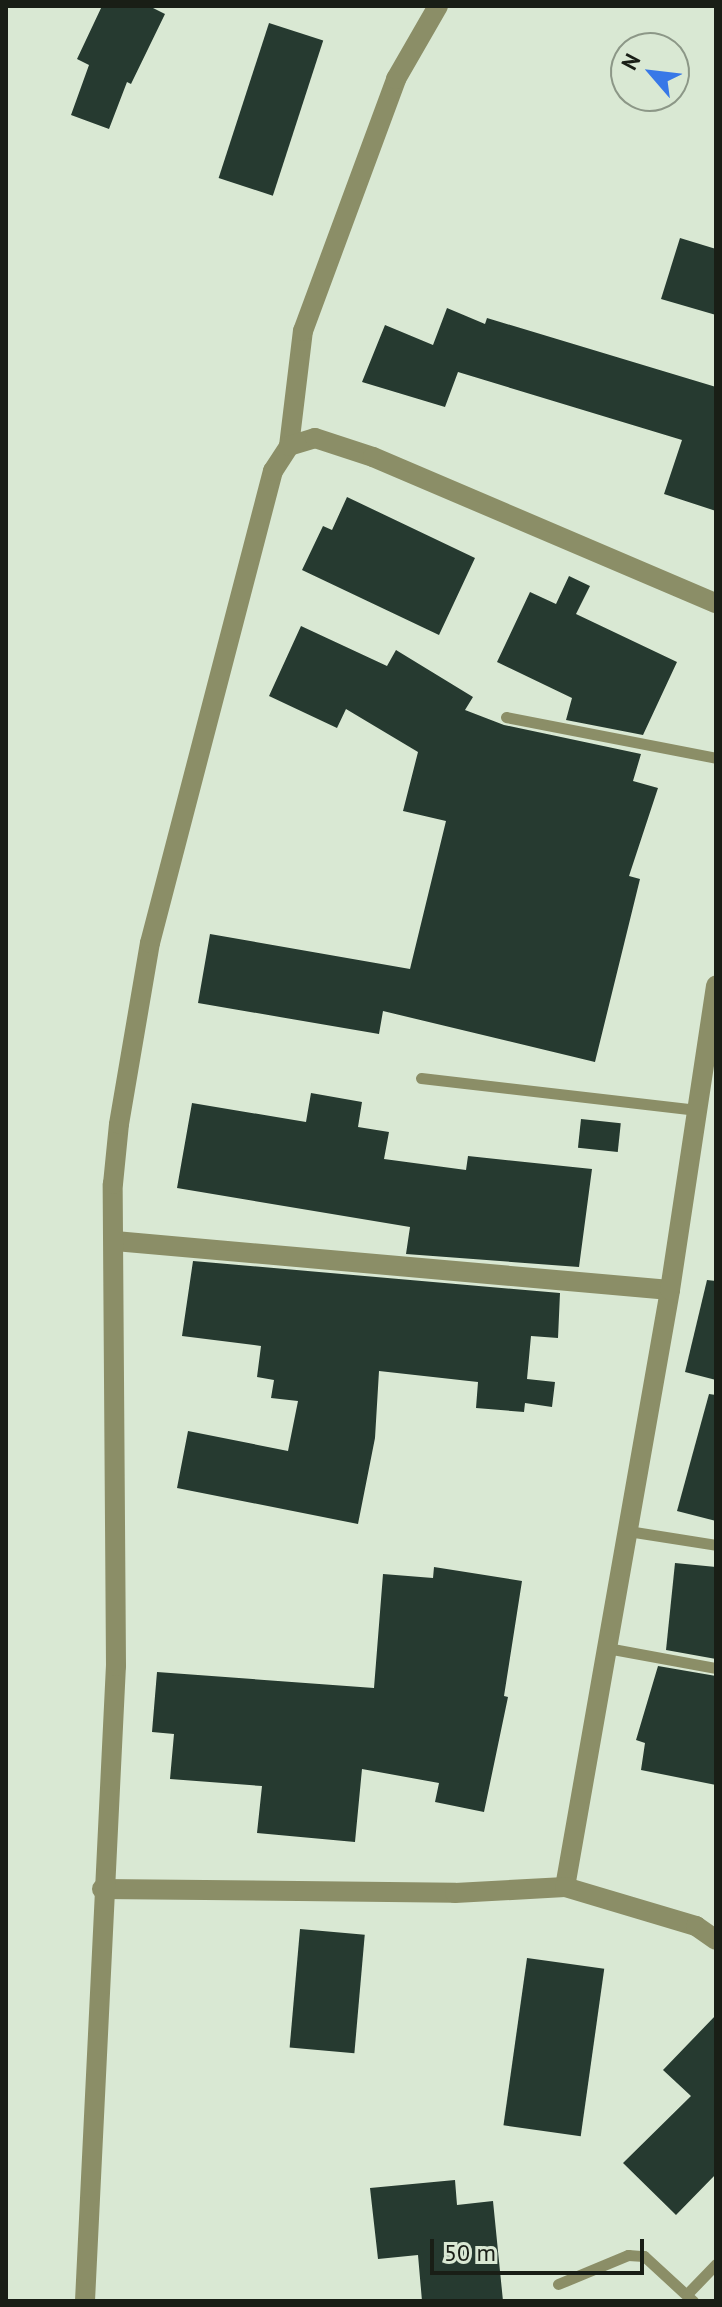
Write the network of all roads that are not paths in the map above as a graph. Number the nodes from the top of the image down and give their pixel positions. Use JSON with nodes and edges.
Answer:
{"nodes":[{"id":1,"x":438,"y":6,"type":"edge"},
{"id":2,"x":289,"y":446,"type":"junction"},
{"id":3,"x":716,"y":603,"type":"edge"},
{"id":4,"x":506,"y":717,"type":"dead end"},
{"id":5,"x":716,"y":758,"type":"edge"},
{"id":6,"x":716,"y":985,"type":"edge"},
{"id":7,"x":421,"y":1078,"type":"dead end"},
{"id":8,"x":697,"y":1110,"type":"junction"},
{"id":9,"x":115,"y":1241,"type":"junction"},
{"id":10,"x":670,"y":1290,"type":"junction"},
{"id":11,"x":628,"y":1531,"type":"junction"},
{"id":12,"x":716,"y":1545,"type":"edge"},
{"id":13,"x":607,"y":1648,"type":"junction"},
{"id":14,"x":716,"y":1668,"type":"edge"},
{"id":15,"x":565,"y":1887,"type":"junction"},
{"id":16,"x":102,"y":1889,"type":"junction"},
{"id":17,"x":716,"y":1940,"type":"edge"},
{"id":18,"x":716,"y":2264,"type":"edge"},
{"id":19,"x":558,"y":2284,"type":"dead end"},
{"id":20,"x":690,"y":2297,"type":"edge"},
{"id":21,"x":85,"y":2301,"type":"edge"}],
"edges":[{"from":1,"to":2,"type":"street"},
{"from":2,"to":3,"type":"street"},
{"from":2,"to":9,"type":"street"},
{"from":4,"to":5,"type":"lane"},
{"from":6,"to":8,"type":"street"},
{"from":7,"to":8,"type":"lane"},
{"from":8,"to":10,"type":"street"},
{"from":9,"to":10,"type":"street"},
{"from":9,"to":16,"type":"street"},
{"from":10,"to":11,"type":"street"},
{"from":11,"to":12,"type":"lane"},
{"from":11,"to":13,"type":"street"},
{"from":13,"to":14,"type":"lane"},
{"from":13,"to":15,"type":"street"},
{"from":15,"to":16,"type":"street"},
{"from":15,"to":17,"type":"street"},
{"from":16,"to":21,"type":"street"},
{"from":18,"to":20,"type":"lane"},
{"from":19,"to":20,"type":"lane"}]}
